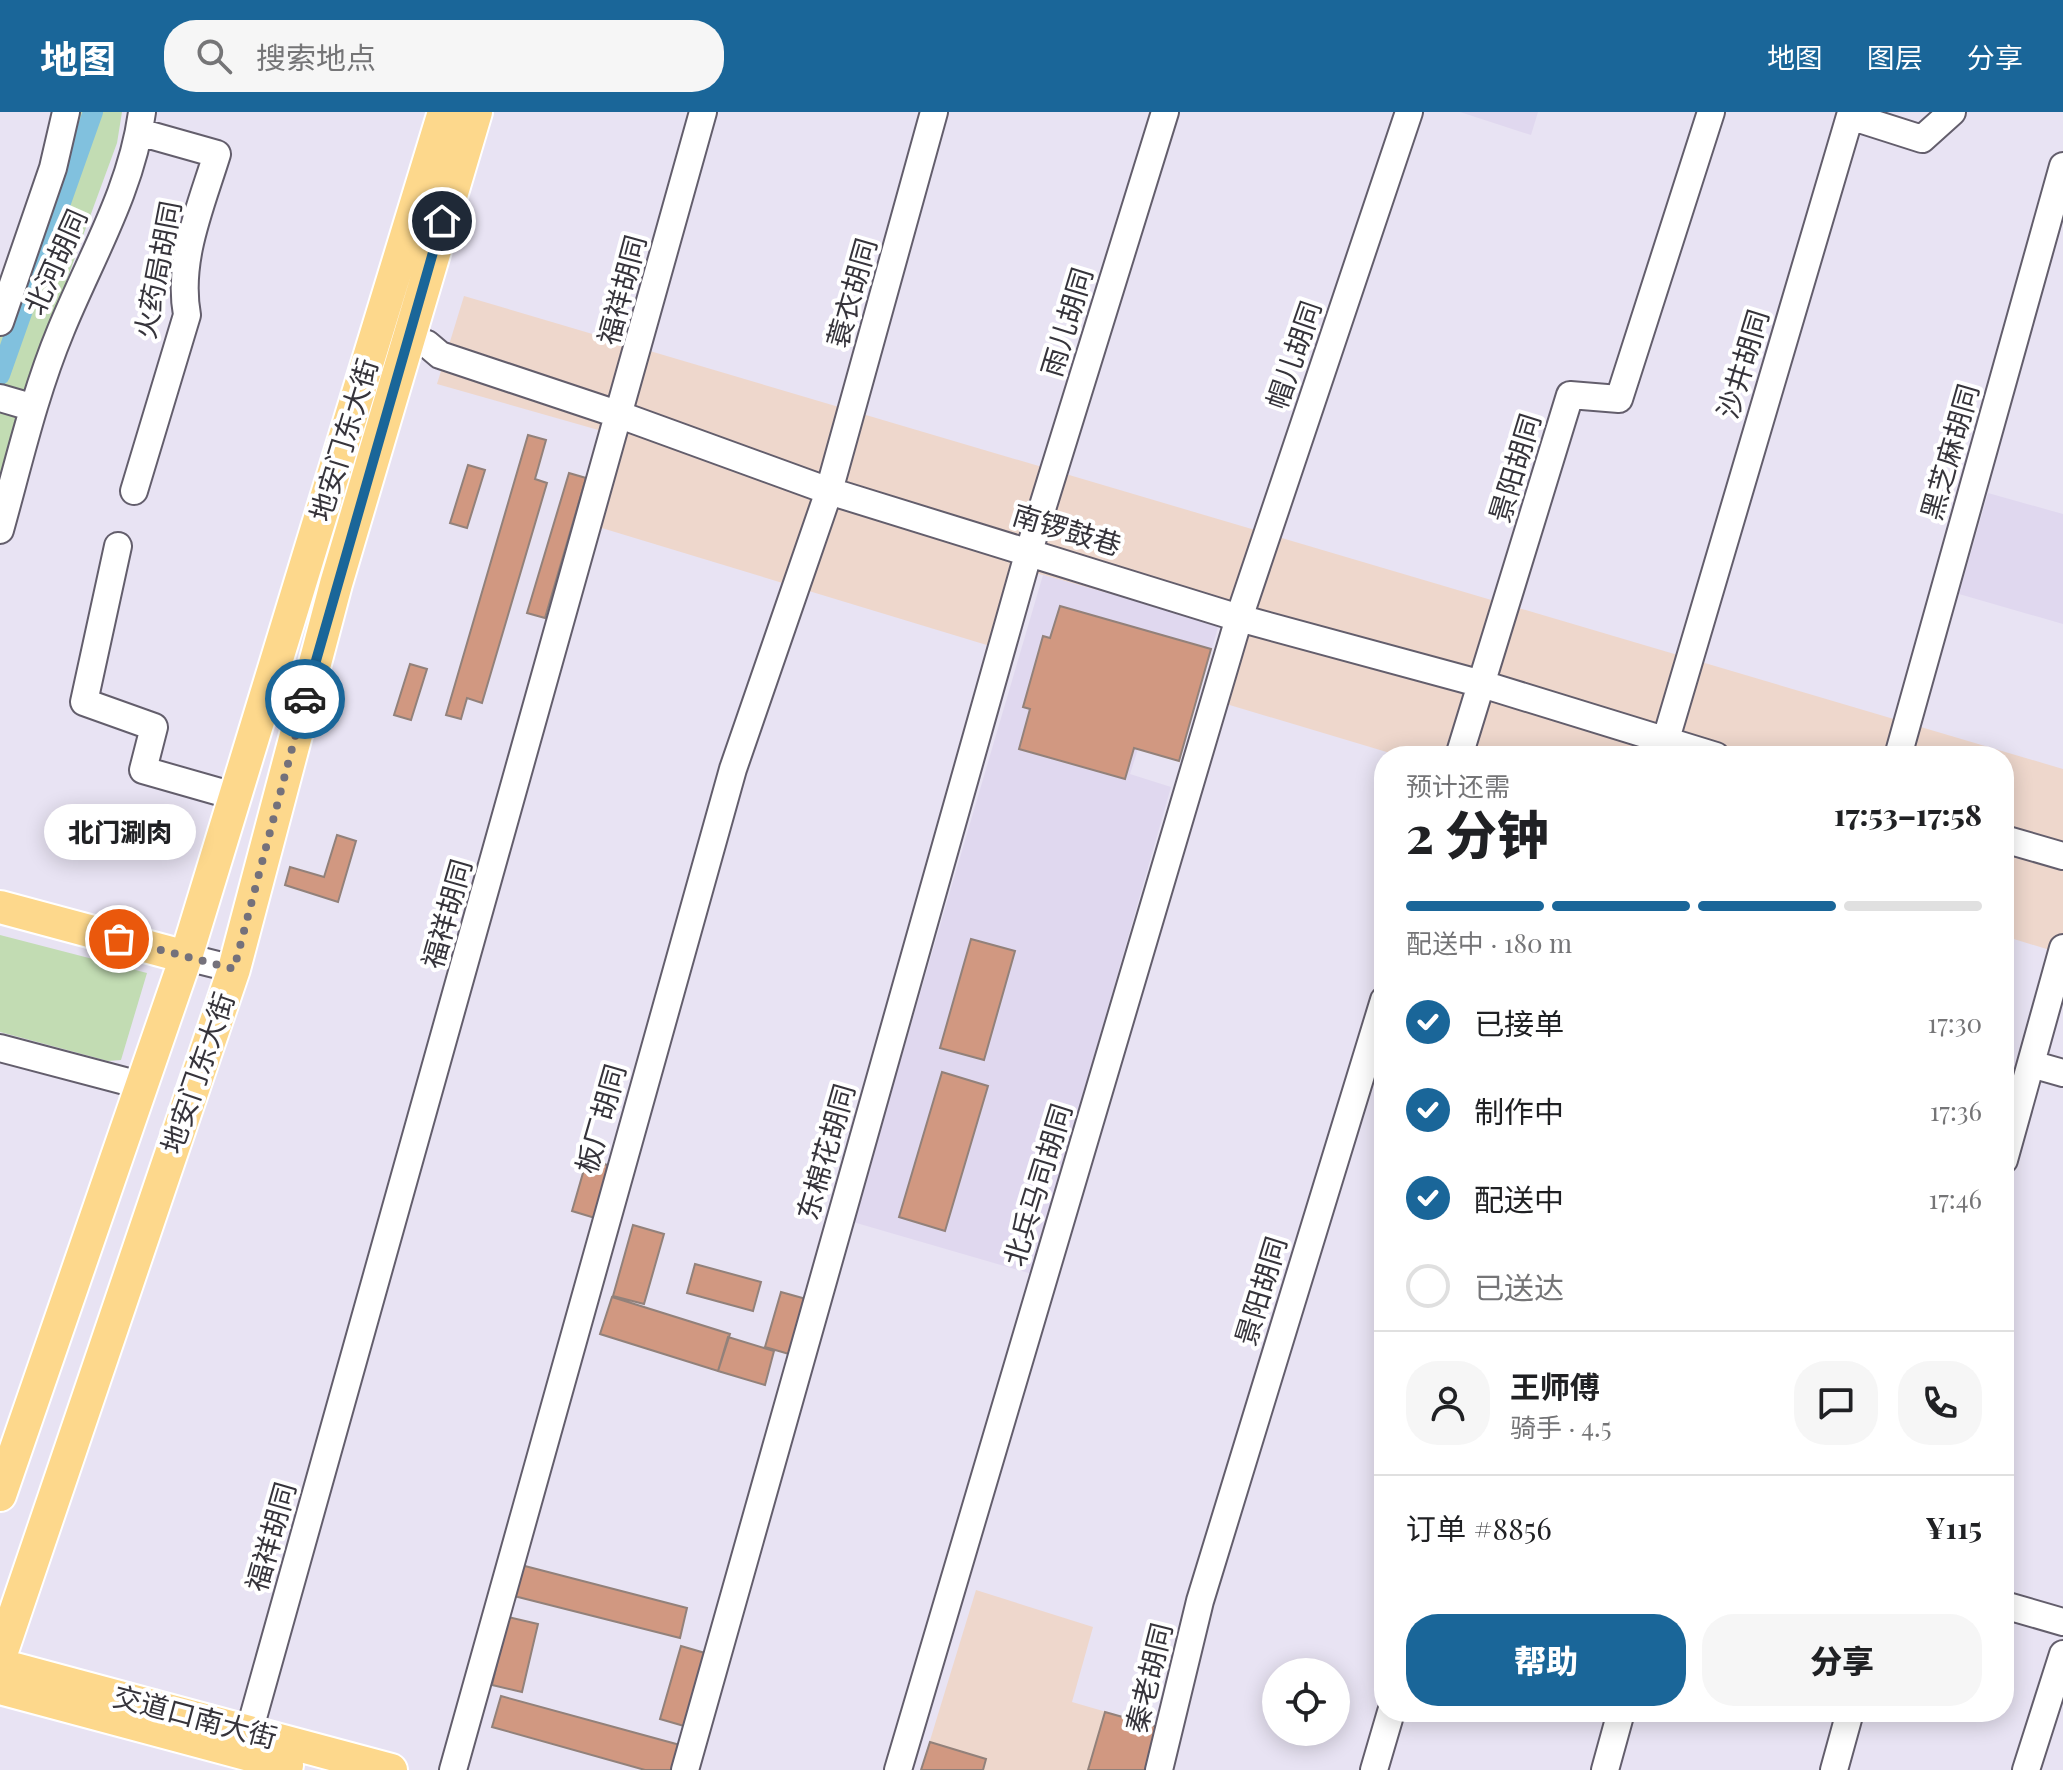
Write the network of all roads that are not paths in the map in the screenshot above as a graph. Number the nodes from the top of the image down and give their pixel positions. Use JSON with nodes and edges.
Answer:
{"nodes":[{"id":1,"x":66,"y":112,"type":"edge"},
{"id":2,"x":444,"y":112,"type":"edge"},
{"id":3,"x":476,"y":112,"type":"edge"},
{"id":4,"x":703,"y":112,"type":"edge"},
{"id":5,"x":934,"y":112,"type":"edge"},
{"id":6,"x":1165,"y":112,"type":"edge"},
{"id":7,"x":1409,"y":112,"type":"edge"},
{"id":8,"x":1711,"y":112,"type":"edge"},
{"id":9,"x":1952,"y":112,"type":"edge"},
{"id":10,"x":1842,"y":114,"type":"edge"},
{"id":11,"x":140,"y":122,"type":"edge"},
{"id":12,"x":2063,"y":166,"type":"edge"},
{"id":13,"x":0,"y":322,"type":"edge"},
{"id":14,"x":410,"y":339,"type":"junction"},
{"id":15,"x":0,"y":398,"type":"edge"},
{"id":16,"x":31,"y":407,"type":"junction"},
{"id":17,"x":620,"y":415,"type":"junction"},
{"id":18,"x":134,"y":491,"type":"dead end"},
{"id":19,"x":829,"y":491,"type":"junction"},
{"id":20,"x":0,"y":530,"type":"edge"},
{"id":21,"x":118,"y":546,"type":"dead end"},
{"id":22,"x":1029,"y":551,"type":"junction"},
{"id":23,"x":1239,"y":618,"type":"junction"},
{"id":24,"x":1482,"y":684,"type":"junction"},
{"id":25,"x":1462,"y":746,"type":"edge"},
{"id":26,"x":1655,"y":746,"type":"edge"},
{"id":27,"x":1664,"y":746,"type":"edge"},
{"id":28,"x":1901,"y":746,"type":"edge"},
{"id":29,"x":234,"y":796,"type":"junction"},
{"id":30,"x":2014,"y":842,"type":"edge"},
{"id":31,"x":2063,"y":856,"type":"edge"},
{"id":32,"x":0,"y":907,"type":"edge"},
{"id":33,"x":2063,"y":948,"type":"edge"},
{"id":34,"x":186,"y":957,"type":"junction"},
{"id":35,"x":234,"y":969,"type":"junction"},
{"id":36,"x":1374,"y":1033,"type":"edge"},
{"id":37,"x":0,"y":1048,"type":"edge"},
{"id":38,"x":2031,"y":1064,"type":"junction"},
{"id":39,"x":2063,"y":1073,"type":"edge"},
{"id":40,"x":140,"y":1085,"type":"junction"},
{"id":41,"x":2014,"y":1124,"type":"edge"},
{"id":42,"x":0,"y":1495,"type":"edge"},
{"id":43,"x":1200,"y":1601,"type":"joint"},
{"id":44,"x":2014,"y":1608,"type":"edge"},
{"id":45,"x":2063,"y":1622,"type":"edge"},
{"id":46,"x":2063,"y":1654,"type":"edge"},
{"id":47,"x":0,"y":1657,"type":"edge"},
{"id":48,"x":0,"y":1665,"type":"edge"},
{"id":49,"x":0,"y":1688,"type":"edge"},
{"id":50,"x":1388,"y":1722,"type":"edge"},
{"id":51,"x":1618,"y":1722,"type":"edge"},
{"id":52,"x":1847,"y":1722,"type":"edge"},
{"id":53,"x":249,"y":1732,"type":"junction"},
{"id":54,"x":306,"y":1770,"type":"edge"},
{"id":55,"x":391,"y":1770,"type":"edge"},
{"id":56,"x":453,"y":1770,"type":"edge"},
{"id":57,"x":685,"y":1770,"type":"edge"},
{"id":58,"x":898,"y":1770,"type":"edge"},
{"id":59,"x":1159,"y":1770,"type":"edge"},
{"id":60,"x":1374,"y":1770,"type":"edge"},
{"id":61,"x":1605,"y":1770,"type":"edge"},
{"id":62,"x":1834,"y":1770,"type":"edge"},
{"id":63,"x":2026,"y":1770,"type":"edge"}],
"edges":[{"from":1,"to":13,"type":"street"},
{"from":2,"to":29,"type":"main road","name":"地安门东大街"},
{"from":3,"to":14,"type":"main road","name":"地安门东大街"},
{"from":4,"to":17,"type":"street","name":"福祥胡同"},
{"from":5,"to":19,"type":"street","name":"蓑衣胡同"},
{"from":6,"to":22,"type":"street","name":"雨儿胡同"},
{"from":7,"to":23,"type":"street","name":"帽儿胡同"},
{"from":8,"to":24,"type":"street","name":"景阳胡同"},
{"from":9,"to":10,"type":"street","name":"沙井胡同"},
{"from":10,"to":27,"type":"street","name":"沙井胡同"},
{"from":11,"to":16,"type":"street","name":"北河胡同"},
{"from":11,"to":18,"type":"street","name":"火药局胡同"},
{"from":12,"to":28,"type":"street","name":"黑芝麻胡同"},
{"from":14,"to":17,"type":"street","name":"南锣鼓巷"},
{"from":14,"to":35,"type":"main road","name":"地安门东大街"},
{"from":15,"to":16,"type":"street"},
{"from":16,"to":20,"type":"street","name":"北河胡同"},
{"from":17,"to":19,"type":"street","name":"南锣鼓巷"},
{"from":17,"to":53,"type":"street","name":"福祥胡同"},
{"from":19,"to":22,"type":"street","name":"南锣鼓巷"},
{"from":19,"to":56,"type":"street","name":"板厂胡同"},
{"from":21,"to":29,"type":"street"},
{"from":22,"to":23,"type":"street","name":"南锣鼓巷"},
{"from":22,"to":57,"type":"street","name":"东棉花胡同"},
{"from":23,"to":24,"type":"street","name":"南锣鼓巷"},
{"from":23,"to":58,"type":"street","name":"北兵马司胡同"},
{"from":24,"to":25,"type":"street","name":"景阳胡同"},
{"from":24,"to":26,"type":"street","name":"南锣鼓巷"},
{"from":29,"to":34,"type":"main road","name":"地安门东大街"},
{"from":30,"to":31,"type":"street"},
{"from":32,"to":34,"type":"main road"},
{"from":33,"to":38,"type":"street"},
{"from":34,"to":35,"type":"street"},
{"from":34,"to":40,"type":"main road","name":"地安门东大街"},
{"from":35,"to":47,"type":"main road","name":"地安门东大街"},
{"from":36,"to":43,"type":"street","name":"景阳胡同"},
{"from":37,"to":40,"type":"street"},
{"from":38,"to":39,"type":"street"},
{"from":38,"to":41,"type":"street"},
{"from":40,"to":42,"type":"main road","name":"地安门东大街"},
{"from":43,"to":59,"type":"street","name":"秦老胡同"},
{"from":44,"to":45,"type":"street"},
{"from":46,"to":63,"type":"street"},
{"from":48,"to":53,"type":"main road","name":"交道口南大街"},
{"from":49,"to":54,"type":"main road","name":"交道口南大街"},
{"from":50,"to":60,"type":"street"},
{"from":51,"to":61,"type":"street"},
{"from":52,"to":62,"type":"street"},
{"from":53,"to":55,"type":"main road","name":"交道口南大街"}]}
